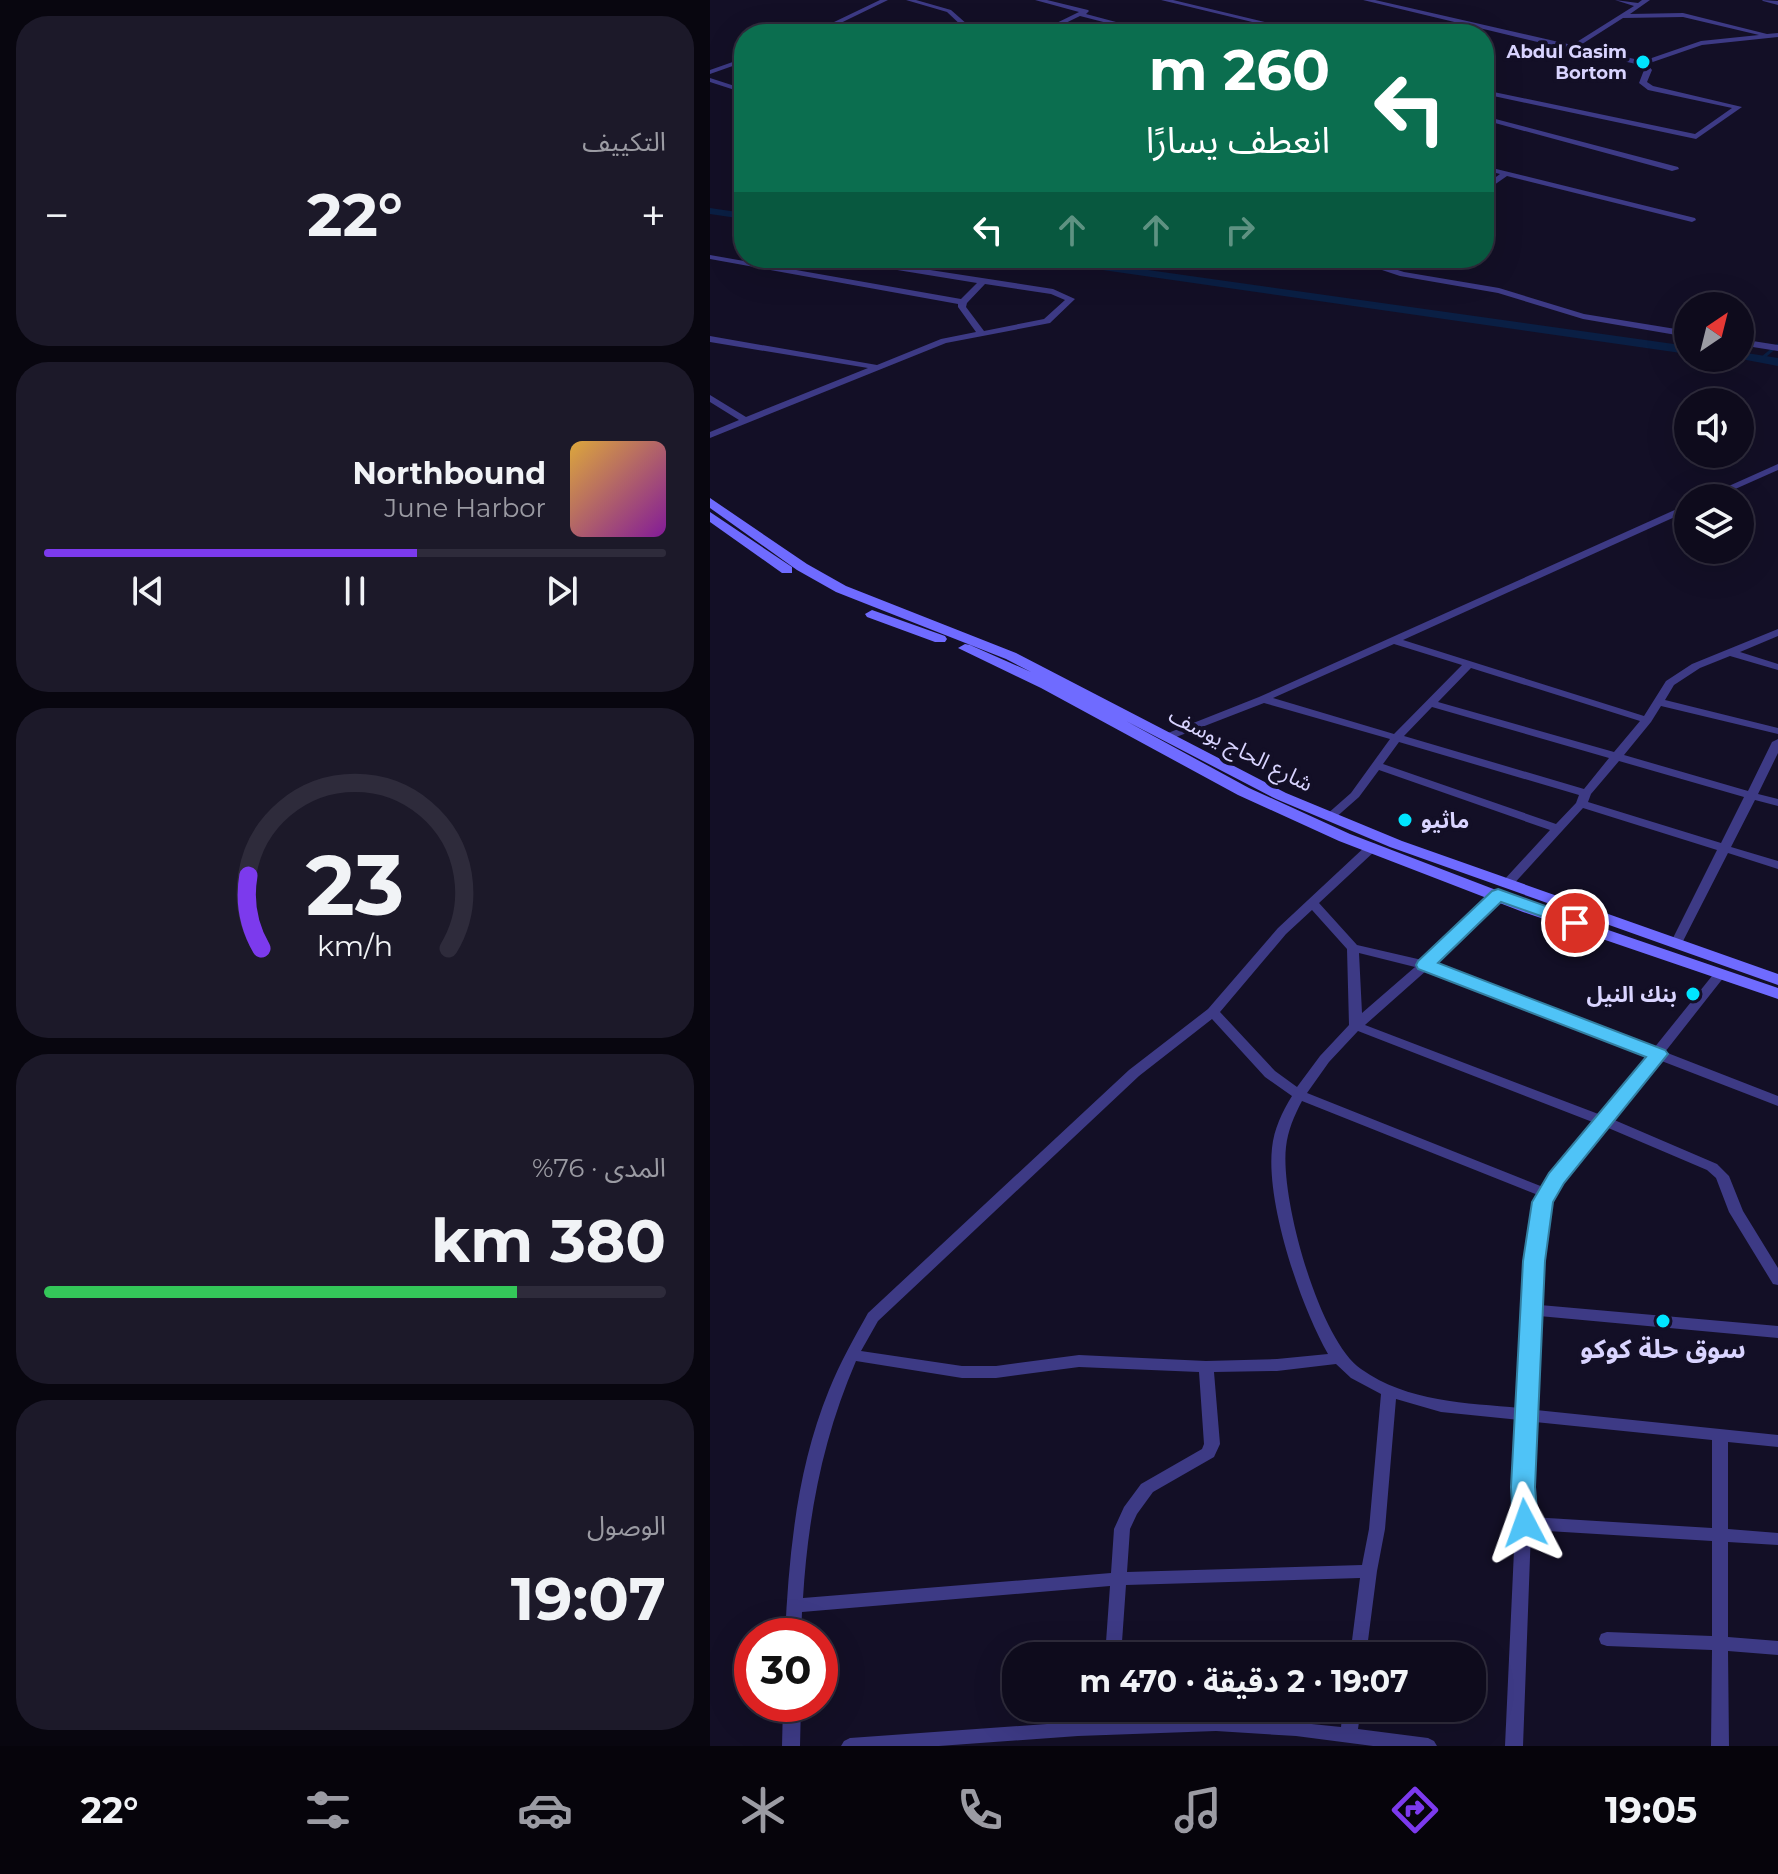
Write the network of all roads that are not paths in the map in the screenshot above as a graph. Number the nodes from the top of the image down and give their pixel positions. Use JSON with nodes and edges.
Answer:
{"nodes":[{"id":1,"x":885,"y":0,"type":"edge"},
{"id":2,"x":909,"y":0,"type":"edge"},
{"id":3,"x":1038,"y":0,"type":"edge"},
{"id":4,"x":1164,"y":0,"type":"edge"},
{"id":5,"x":1366,"y":0,"type":"edge"},
{"id":6,"x":1618,"y":0,"type":"edge"},
{"id":7,"x":1647,"y":0,"type":"edge"},
{"id":8,"x":1765,"y":0,"type":"edge"},
{"id":9,"x":1778,"y":3,"type":"edge"},
{"id":10,"x":1640,"y":5,"type":"junction"},
{"id":11,"x":1080,"y":14,"type":"junction"},
{"id":12,"x":1621,"y":16,"type":"junction"},
{"id":13,"x":833,"y":24,"type":"edge"},
{"id":14,"x":963,"y":24,"type":"edge"},
{"id":15,"x":1061,"y":24,"type":"edge"},
{"id":16,"x":1119,"y":24,"type":"edge"},
{"id":17,"x":1268,"y":24,"type":"edge"},
{"id":18,"x":1468,"y":24,"type":"edge"},
{"id":19,"x":1494,"y":30,"type":"edge"},
{"id":20,"x":1776,"y":35,"type":"edge"},
{"id":21,"x":1571,"y":48,"type":"junction"},
{"id":22,"x":1643,"y":63,"type":"junction"},
{"id":23,"x":734,"y":64,"type":"edge"},
{"id":24,"x":710,"y":72,"type":"edge"},
{"id":25,"x":710,"y":80,"type":"edge"},
{"id":26,"x":734,"y":88,"type":"edge"},
{"id":27,"x":1494,"y":94,"type":"edge"},
{"id":28,"x":1494,"y":121,"type":"edge"},
{"id":29,"x":1675,"y":169,"type":"dead end"},
{"id":30,"x":1494,"y":171,"type":"edge"},
{"id":31,"x":1505,"y":174,"type":"junction"},
{"id":32,"x":1494,"y":182,"type":"edge"},
{"id":33,"x":1692,"y":220,"type":"dead end"},
{"id":34,"x":710,"y":257,"type":"edge"},
{"id":35,"x":734,"y":262,"type":"edge"},
{"id":36,"x":761,"y":268,"type":"edge"},
{"id":37,"x":873,"y":268,"type":"edge"},
{"id":38,"x":902,"y":268,"type":"edge"},
{"id":39,"x":1388,"y":268,"type":"edge"},
{"id":40,"x":983,"y":281,"type":"junction"},
{"id":41,"x":855,"y":285,"type":"junction"},
{"id":42,"x":963,"y":302,"type":"junction"},
{"id":43,"x":1674,"y":332,"type":"edge"},
{"id":44,"x":981,"y":333,"type":"junction"},
{"id":45,"x":710,"y":339,"type":"edge"},
{"id":46,"x":1754,"y":344,"type":"edge"},
{"id":47,"x":1778,"y":348,"type":"edge"},
{"id":48,"x":879,"y":368,"type":"junction"},
{"id":49,"x":710,"y":398,"type":"edge"},
{"id":50,"x":746,"y":421,"type":"junction"},
{"id":51,"x":710,"y":435,"type":"edge"},
{"id":52,"x":1778,"y":467,"type":"edge"},
{"id":53,"x":1739,"y":484,"type":"edge"},
{"id":54,"x":710,"y":502,"type":"edge"},
{"id":55,"x":1674,"y":513,"type":"edge"},
{"id":56,"x":710,"y":516,"type":"edge"},
{"id":57,"x":1778,"y":632,"type":"edge"},
{"id":58,"x":1393,"y":640,"type":"junction"},
{"id":59,"x":1733,"y":653,"type":"junction"},
{"id":60,"x":1467,"y":666,"type":"junction"},
{"id":61,"x":1778,"y":667,"type":"edge"},
{"id":62,"x":1263,"y":699,"type":"junction"},
{"id":63,"x":1660,"y":702,"type":"junction"},
{"id":64,"x":1429,"y":703,"type":"junction"},
{"id":65,"x":1647,"y":720,"type":"junction"},
{"id":66,"x":1778,"y":731,"type":"edge"},
{"id":67,"x":1167,"y":737,"type":"junction"},
{"id":68,"x":1397,"y":737,"type":"junction"},
{"id":69,"x":1778,"y":742,"type":"edge"},
{"id":70,"x":1619,"y":757,"type":"junction"},
{"id":71,"x":1378,"y":766,"type":"junction"},
{"id":72,"x":1751,"y":796,"type":"junction"},
{"id":73,"x":1584,"y":799,"type":"junction"},
{"id":74,"x":1778,"y":803,"type":"edge"},
{"id":75,"x":1330,"y":817,"type":"junction"},
{"id":76,"x":1556,"y":828,"type":"junction"},
{"id":77,"x":1372,"y":847,"type":"junction"},
{"id":78,"x":1725,"y":847,"type":"junction"},
{"id":79,"x":1778,"y":865,"type":"edge"},
{"id":80,"x":1503,"y":890,"type":"junction"},
{"id":81,"x":1311,"y":902,"type":"junction"},
{"id":82,"x":1676,"y":944,"type":"junction"},
{"id":83,"x":1353,"y":948,"type":"junction"},
{"id":84,"x":1425,"y":965,"type":"junction"},
{"id":85,"x":1720,"y":974,"type":"junction"},
{"id":86,"x":1778,"y":980,"type":"edge"},
{"id":87,"x":1778,"y":994,"type":"edge"},
{"id":88,"x":1213,"y":1012,"type":"junction"},
{"id":89,"x":1356,"y":1026,"type":"junction"},
{"id":90,"x":1658,"y":1054,"type":"junction"},
{"id":91,"x":1299,"y":1095,"type":"junction"},
{"id":92,"x":1778,"y":1101,"type":"edge"},
{"id":93,"x":1605,"y":1122,"type":"junction"},
{"id":94,"x":1546,"y":1193,"type":"junction"},
{"id":95,"x":1778,"y":1280,"type":"edge"},
{"id":96,"x":1533,"y":1310,"type":"junction"},
{"id":97,"x":1778,"y":1332,"type":"edge"},
{"id":98,"x":852,"y":1355,"type":"junction"},
{"id":99,"x":1338,"y":1358,"type":"junction"},
{"id":100,"x":1206,"y":1367,"type":"junction"},
{"id":101,"x":1389,"y":1391,"type":"junction"},
{"id":102,"x":1527,"y":1414,"type":"junction"},
{"id":103,"x":1720,"y":1436,"type":"junction"},
{"id":104,"x":1778,"y":1441,"type":"edge"},
{"id":105,"x":1525,"y":1523,"type":"junction"},
{"id":106,"x":1719,"y":1536,"type":"junction"},
{"id":107,"x":1778,"y":1539,"type":"edge"},
{"id":108,"x":1369,"y":1571,"type":"junction"},
{"id":109,"x":1116,"y":1579,"type":"junction"},
{"id":110,"x":794,"y":1606,"type":"junction"},
{"id":111,"x":794,"y":1618,"type":"edge"},
{"id":112,"x":1607,"y":1639,"type":"dead end"},
{"id":113,"x":1114,"y":1642,"type":"edge"},
{"id":114,"x":1360,"y":1642,"type":"edge"},
{"id":115,"x":1720,"y":1643,"type":"junction"},
{"id":116,"x":1778,"y":1648,"type":"edge"},
{"id":117,"x":792,"y":1722,"type":"edge"},
{"id":118,"x":1110,"y":1722,"type":"edge"},
{"id":119,"x":1350,"y":1722,"type":"edge"},
{"id":120,"x":1110,"y":1727,"type":"junction"},
{"id":121,"x":1349,"y":1736,"type":"junction"},
{"id":122,"x":791,"y":1746,"type":"edge"},
{"id":123,"x":850,"y":1746,"type":"edge"},
{"id":124,"x":1428,"y":1746,"type":"edge"},
{"id":125,"x":1514,"y":1746,"type":"edge"},
{"id":126,"x":1720,"y":1746,"type":"edge"}],
"edges":[{"from":1,"to":13,"type":"street"},
{"from":2,"to":14,"type":"street"},
{"from":3,"to":11,"type":"street"},
{"from":4,"to":17,"type":"street"},
{"from":5,"to":18,"type":"street"},
{"from":6,"to":10,"type":"street"},
{"from":7,"to":10,"type":"street"},
{"from":8,"to":9,"type":"street"},
{"from":10,"to":12,"type":"street"},
{"from":11,"to":15,"type":"street"},
{"from":11,"to":16,"type":"street"},
{"from":12,"to":20,"type":"street"},
{"from":12,"to":21,"type":"street"},
{"from":19,"to":21,"type":"street"},
{"from":20,"to":22,"type":"street"},
{"from":21,"to":22,"type":"street"},
{"from":22,"to":27,"type":"street"},
{"from":23,"to":24,"type":"street"},
{"from":25,"to":26,"type":"street"},
{"from":28,"to":29,"type":"street"},
{"from":30,"to":31,"type":"street"},
{"from":31,"to":32,"type":"street"},
{"from":31,"to":33,"type":"street"},
{"from":34,"to":35,"type":"street"},
{"from":36,"to":41,"type":"street"},
{"from":37,"to":41,"type":"street"},
{"from":38,"to":40,"type":"street"},
{"from":39,"to":43,"type":"street"},
{"from":40,"to":42,"type":"street"},
{"from":40,"to":44,"type":"street"},
{"from":41,"to":42,"type":"street"},
{"from":42,"to":44,"type":"street"},
{"from":44,"to":48,"type":"street"},
{"from":45,"to":48,"type":"street"},
{"from":46,"to":47,"type":"street"},
{"from":48,"to":50,"type":"street"},
{"from":49,"to":50,"type":"street"},
{"from":50,"to":51,"type":"street"},
{"from":52,"to":53,"type":"street"},
{"from":54,"to":67,"type":"main road","name":"شارع الحاج يوسف"},
{"from":55,"to":58,"type":"street"},
{"from":56,"to":77,"type":"main road","name":"شارع الحاج يوسف"},
{"from":57,"to":59,"type":"street"},
{"from":58,"to":60,"type":"street"},
{"from":58,"to":62,"type":"street"},
{"from":59,"to":61,"type":"street"},
{"from":59,"to":63,"type":"street"},
{"from":60,"to":64,"type":"street"},
{"from":60,"to":65,"type":"street"},
{"from":62,"to":67,"type":"street"},
{"from":62,"to":68,"type":"street"},
{"from":63,"to":65,"type":"street"},
{"from":63,"to":66,"type":"street"},
{"from":64,"to":68,"type":"street"},
{"from":64,"to":70,"type":"street"},
{"from":65,"to":70,"type":"street"},
{"from":67,"to":75,"type":"main road","name":"شارع الحاج يوسف"},
{"from":68,"to":71,"type":"street"},
{"from":68,"to":73,"type":"street"},
{"from":69,"to":72,"type":"street"},
{"from":70,"to":72,"type":"street"},
{"from":70,"to":73,"type":"street"},
{"from":71,"to":75,"type":"street"},
{"from":71,"to":76,"type":"street"},
{"from":72,"to":74,"type":"street"},
{"from":72,"to":78,"type":"street"},
{"from":73,"to":76,"type":"street"},
{"from":73,"to":78,"type":"street"},
{"from":75,"to":80,"type":"main road","name":"شارع الحاج يوسف"},
{"from":76,"to":80,"type":"street"},
{"from":77,"to":80,"type":"main road","name":"شارع الحاج يوسف"},
{"from":77,"to":81,"type":"street"},
{"from":78,"to":79,"type":"street"},
{"from":78,"to":82,"type":"street"},
{"from":80,"to":82,"type":"main road","name":"شارع الحاج يوسف"},
{"from":80,"to":84,"type":"street"},
{"from":80,"to":85,"type":"main road","name":"شارع الحاج يوسف"},
{"from":81,"to":83,"type":"street"},
{"from":81,"to":88,"type":"street"},
{"from":82,"to":86,"type":"main road","name":"شارع الحاج يوسف"},
{"from":83,"to":84,"type":"street"},
{"from":83,"to":89,"type":"street"},
{"from":84,"to":89,"type":"street"},
{"from":84,"to":90,"type":"street"},
{"from":85,"to":87,"type":"main road","name":"شارع الحاج يوسف"},
{"from":85,"to":90,"type":"street"},
{"from":88,"to":91,"type":"street"},
{"from":88,"to":98,"type":"street"},
{"from":89,"to":91,"type":"street"},
{"from":89,"to":93,"type":"street"},
{"from":90,"to":92,"type":"street"},
{"from":90,"to":93,"type":"street"},
{"from":91,"to":94,"type":"street"},
{"from":91,"to":99,"type":"street"},
{"from":93,"to":94,"type":"street"},
{"from":93,"to":95,"type":"street"},
{"from":94,"to":96,"type":"street"},
{"from":96,"to":97,"type":"street"},
{"from":96,"to":102,"type":"street"},
{"from":98,"to":100,"type":"street"},
{"from":98,"to":110,"type":"street"},
{"from":99,"to":100,"type":"street"},
{"from":99,"to":101,"type":"street"},
{"from":100,"to":109,"type":"street"},
{"from":101,"to":102,"type":"street"},
{"from":101,"to":108,"type":"street"},
{"from":102,"to":103,"type":"street"},
{"from":102,"to":105,"type":"street"},
{"from":103,"to":104,"type":"street"},
{"from":103,"to":106,"type":"street"},
{"from":105,"to":106,"type":"street"},
{"from":105,"to":125,"type":"street"},
{"from":106,"to":107,"type":"street"},
{"from":106,"to":115,"type":"street"},
{"from":108,"to":109,"type":"street"},
{"from":108,"to":114,"type":"street"},
{"from":109,"to":110,"type":"street"},
{"from":109,"to":113,"type":"street"},
{"from":110,"to":111,"type":"street"},
{"from":112,"to":115,"type":"street"},
{"from":115,"to":116,"type":"street"},
{"from":115,"to":126,"type":"street"},
{"from":117,"to":122,"type":"street"},
{"from":118,"to":120,"type":"street"},
{"from":119,"to":121,"type":"street"},
{"from":120,"to":121,"type":"street"},
{"from":120,"to":123,"type":"street"},
{"from":121,"to":124,"type":"street"}]}
